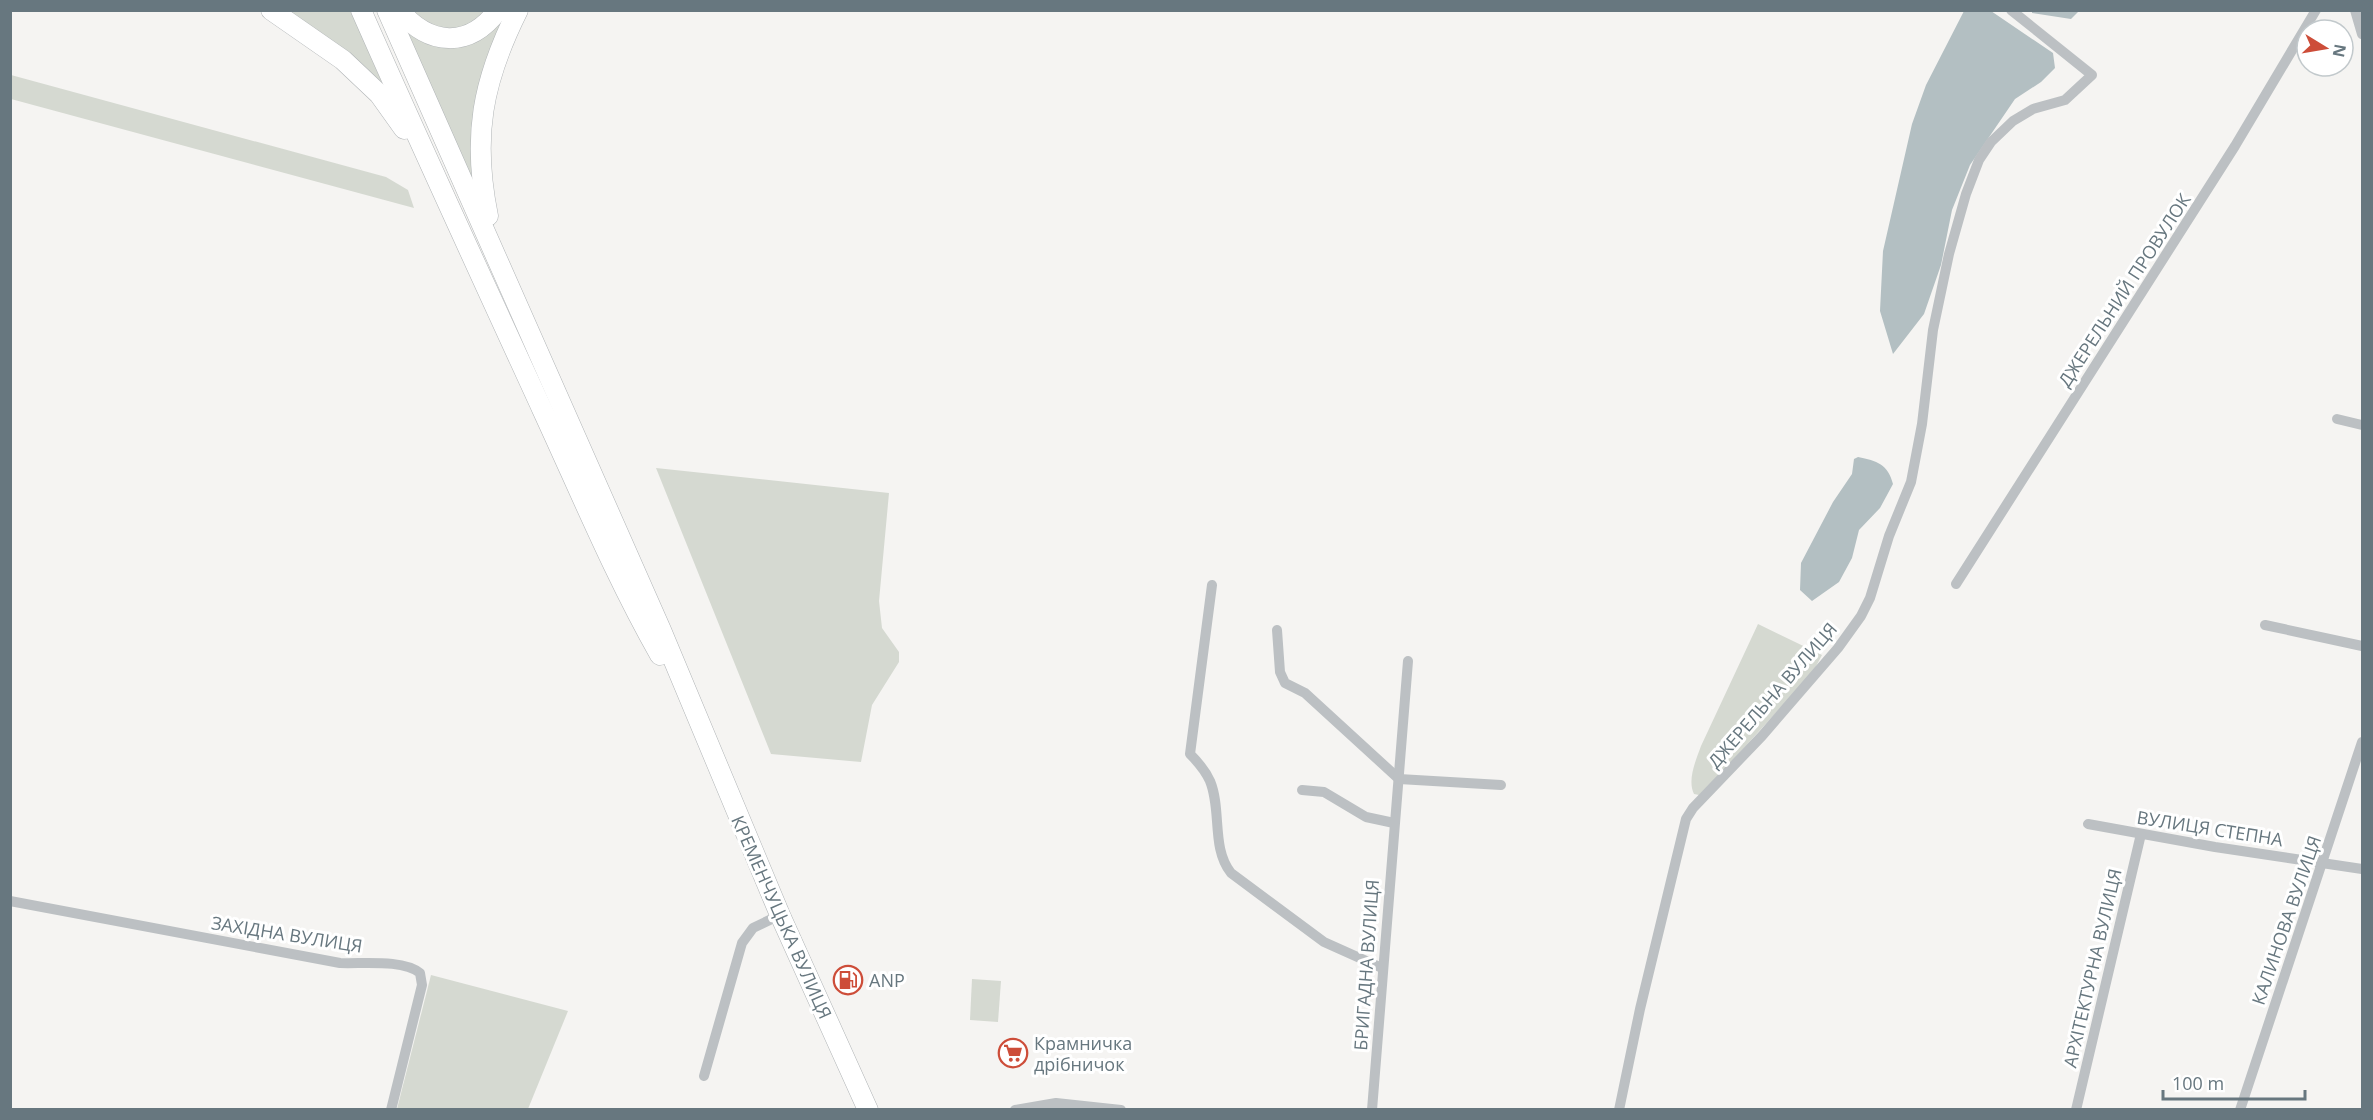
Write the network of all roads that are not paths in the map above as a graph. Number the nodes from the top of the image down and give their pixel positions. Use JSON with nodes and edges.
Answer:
{"nodes":[{"id":1,"x":271,"y":10,"type":"edge"},
{"id":2,"x":361,"y":10,"type":"edge"},
{"id":3,"x":387,"y":10,"type":"edge"},
{"id":4,"x":399,"y":10,"type":"edge"},
{"id":5,"x":498,"y":10,"type":"edge"},
{"id":6,"x":518,"y":10,"type":"edge"},
{"id":7,"x":2011,"y":10,"type":"edge"},
{"id":8,"x":2316,"y":10,"type":"edge"},
{"id":9,"x":2355,"y":10,"type":"edge"},
{"id":10,"x":2362,"y":34,"type":"edge"},
{"id":11,"x":440,"y":187,"type":"junction"},
{"id":12,"x":495,"y":251,"type":"junction"},
{"id":13,"x":2337,"y":419,"type":"dead end"},
{"id":14,"x":2362,"y":425,"type":"edge"},
{"id":15,"x":1956,"y":584,"type":"dead end"},
{"id":16,"x":1212,"y":585,"type":"dead end"},
{"id":17,"x":2265,"y":626,"type":"dead end"},
{"id":18,"x":1277,"y":630,"type":"dead end"},
{"id":19,"x":2362,"y":646,"type":"edge"},
{"id":20,"x":1408,"y":662,"type":"dead end"},
{"id":21,"x":699,"y":723,"type":"junction"},
{"id":22,"x":2362,"y":742,"type":"edge"},
{"id":23,"x":1399,"y":779,"type":"junction"},
{"id":24,"x":1501,"y":785,"type":"dead end"},
{"id":25,"x":1302,"y":790,"type":"dead end"},
{"id":26,"x":1394,"y":823,"type":"junction"},
{"id":27,"x":2088,"y":824,"type":"dead end"},
{"id":28,"x":2141,"y":834,"type":"junction"},
{"id":29,"x":2321,"y":861,"type":"junction"},
{"id":30,"x":2362,"y":869,"type":"edge"},
{"id":31,"x":10,"y":901,"type":"edge"},
{"id":32,"x":780,"y":915,"type":"junction"},
{"id":33,"x":1382,"y":968,"type":"junction"},
{"id":34,"x":704,"y":1076,"type":"dead end"},
{"id":35,"x":391,"y":1110,"type":"edge"},
{"id":36,"x":868,"y":1110,"type":"edge"},
{"id":37,"x":1015,"y":1110,"type":"edge"},
{"id":38,"x":1121,"y":1110,"type":"edge"},
{"id":39,"x":1372,"y":1110,"type":"edge"},
{"id":40,"x":1619,"y":1110,"type":"edge"},
{"id":41,"x":2076,"y":1110,"type":"edge"},
{"id":42,"x":2240,"y":1110,"type":"edge"}],
"edges":[{"from":1,"to":11,"type":"highway"},
{"from":2,"to":11,"type":"highway"},
{"from":3,"to":12,"type":"highway"},
{"from":4,"to":5,"type":"highway"},
{"from":6,"to":12,"type":"highway"},
{"from":7,"to":40,"type":"street","name":"ДЖЕРЕЛЬНА ВУЛИЦЯ"},
{"from":8,"to":15,"type":"street","name":"ДЖЕРЕЛЬНИЙ ПРОВУЛОК"},
{"from":9,"to":10,"type":"street"},
{"from":11,"to":21,"type":"highway"},
{"from":12,"to":21,"type":"highway"},
{"from":13,"to":14,"type":"street"},
{"from":16,"to":33,"type":"street"},
{"from":17,"to":19,"type":"street"},
{"from":18,"to":23,"type":"street"},
{"from":20,"to":23,"type":"street","name":"БРИГАДНА ВУЛИЦЯ"},
{"from":21,"to":32,"type":"highway","name":"КРЕМЕНЧУЦЬКА ВУЛИЦЯ"},
{"from":22,"to":29,"type":"street","name":"КАЛИНОВА ВУЛИЦЯ"},
{"from":23,"to":24,"type":"street"},
{"from":23,"to":26,"type":"street","name":"БРИГАДНА ВУЛИЦЯ"},
{"from":25,"to":26,"type":"street"},
{"from":26,"to":33,"type":"street","name":"БРИГАДНА ВУЛИЦЯ"},
{"from":27,"to":28,"type":"street","name":"ВУЛИЦЯ СТЕПНА"},
{"from":28,"to":29,"type":"street","name":"ВУЛИЦЯ СТЕПНА"},
{"from":28,"to":41,"type":"street","name":"АРХІТЕКТУРНА ВУЛИЦЯ"},
{"from":29,"to":30,"type":"street","name":"ВУЛИЦЯ СТЕПНА"},
{"from":29,"to":42,"type":"street","name":"КАЛИНОВА ВУЛИЦЯ"},
{"from":31,"to":35,"type":"street","name":"ЗАХІДНА ВУЛИЦЯ"},
{"from":32,"to":34,"type":"street"},
{"from":32,"to":36,"type":"highway","name":"КРЕМЕНЧУЦЬКА ВУЛИЦЯ"},
{"from":33,"to":39,"type":"street","name":"БРИГАДНА ВУЛИЦЯ"},
{"from":37,"to":38,"type":"street"}]}
